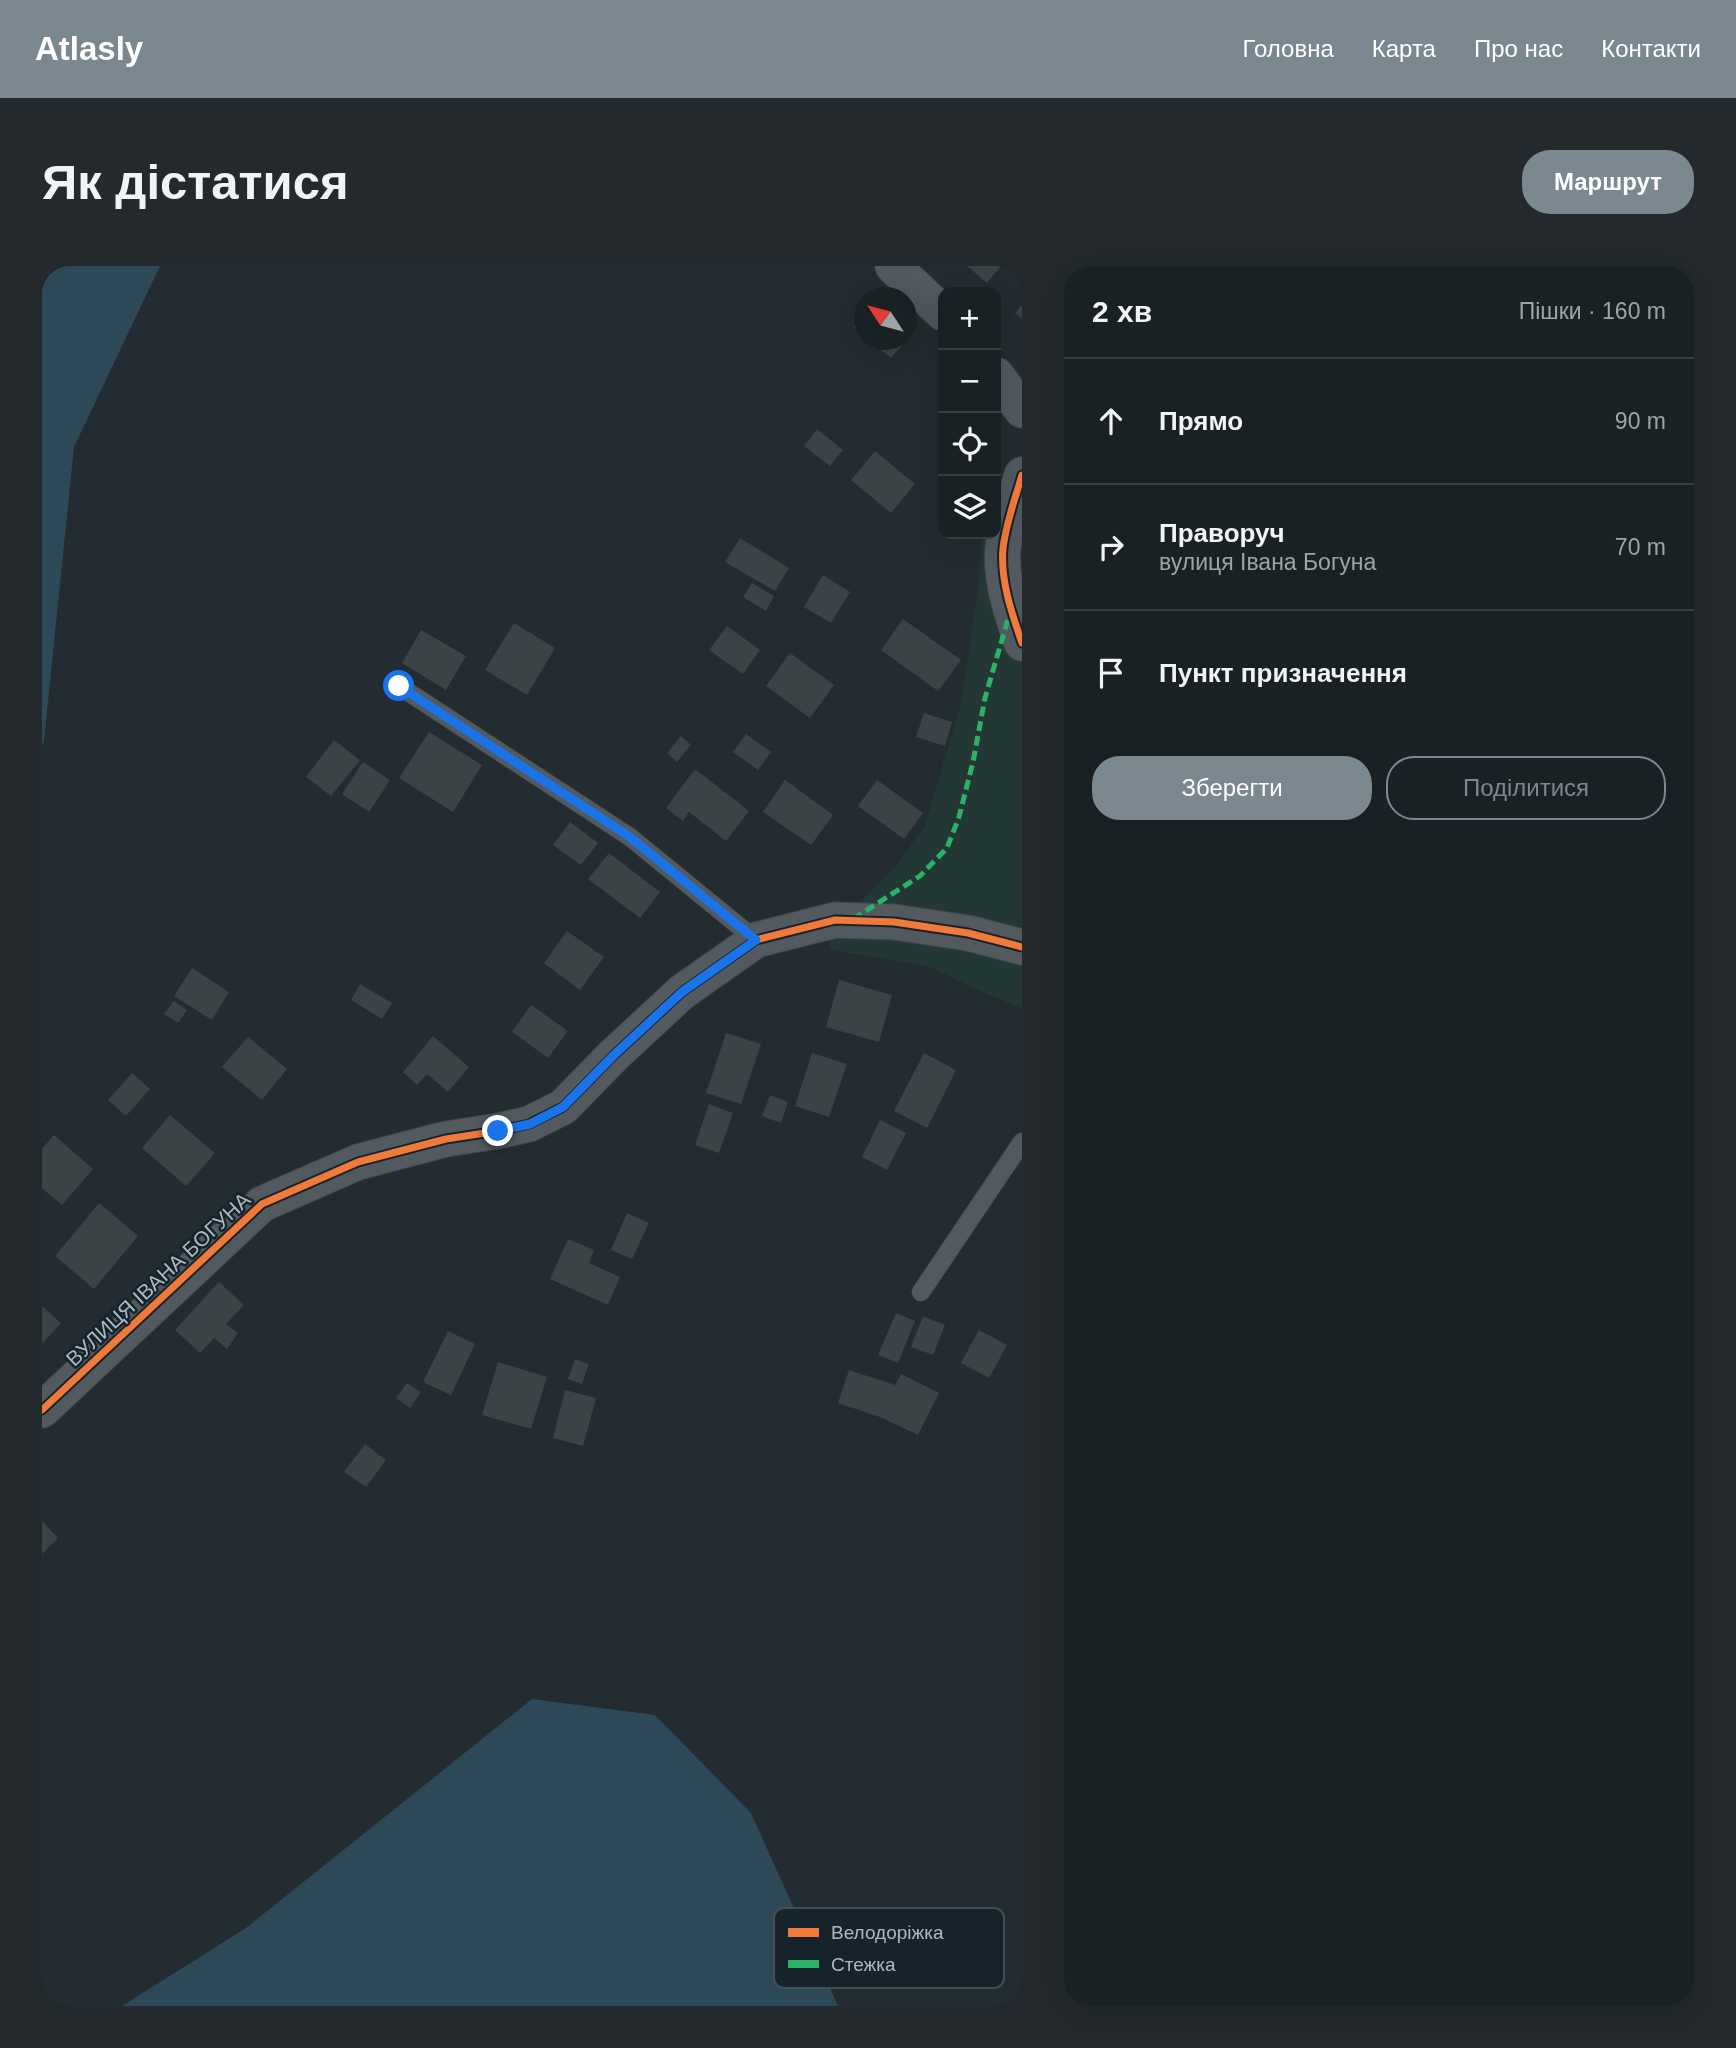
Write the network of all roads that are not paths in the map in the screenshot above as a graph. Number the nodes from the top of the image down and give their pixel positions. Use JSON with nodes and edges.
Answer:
{"nodes":[{"id":1,"x":893,"y":266,"type":"edge"},
{"id":2,"x":938,"y":308,"type":"edge"},
{"id":3,"x":1001,"y":381,"type":"edge"},
{"id":4,"x":1022,"y":410,"type":"edge"},
{"id":5,"x":1022,"y":475,"type":"edge"},
{"id":6,"x":1022,"y":643,"type":"edge"},
{"id":7,"x":399,"y":686,"type":"dead end"},
{"id":8,"x":756,"y":940,"type":"junction"},
{"id":9,"x":1022,"y":947,"type":"edge"},
{"id":10,"x":1022,"y":1142,"type":"edge"},
{"id":11,"x":921,"y":1292,"type":"dead end"},
{"id":12,"x":42,"y":1410,"type":"edge"}],
"edges":[{"from":1,"to":2,"type":"street"},
{"from":3,"to":4,"type":"street"},
{"from":5,"to":6,"type":"street"},
{"from":7,"to":8,"type":"lane"},
{"from":8,"to":9,"type":"street","name":"ВУЛИЦЯ ІВАНА БОГУНА"},
{"from":8,"to":12,"type":"street","name":"ВУЛИЦЯ ІВАНА БОГУНА"},
{"from":10,"to":11,"type":"lane"}]}
